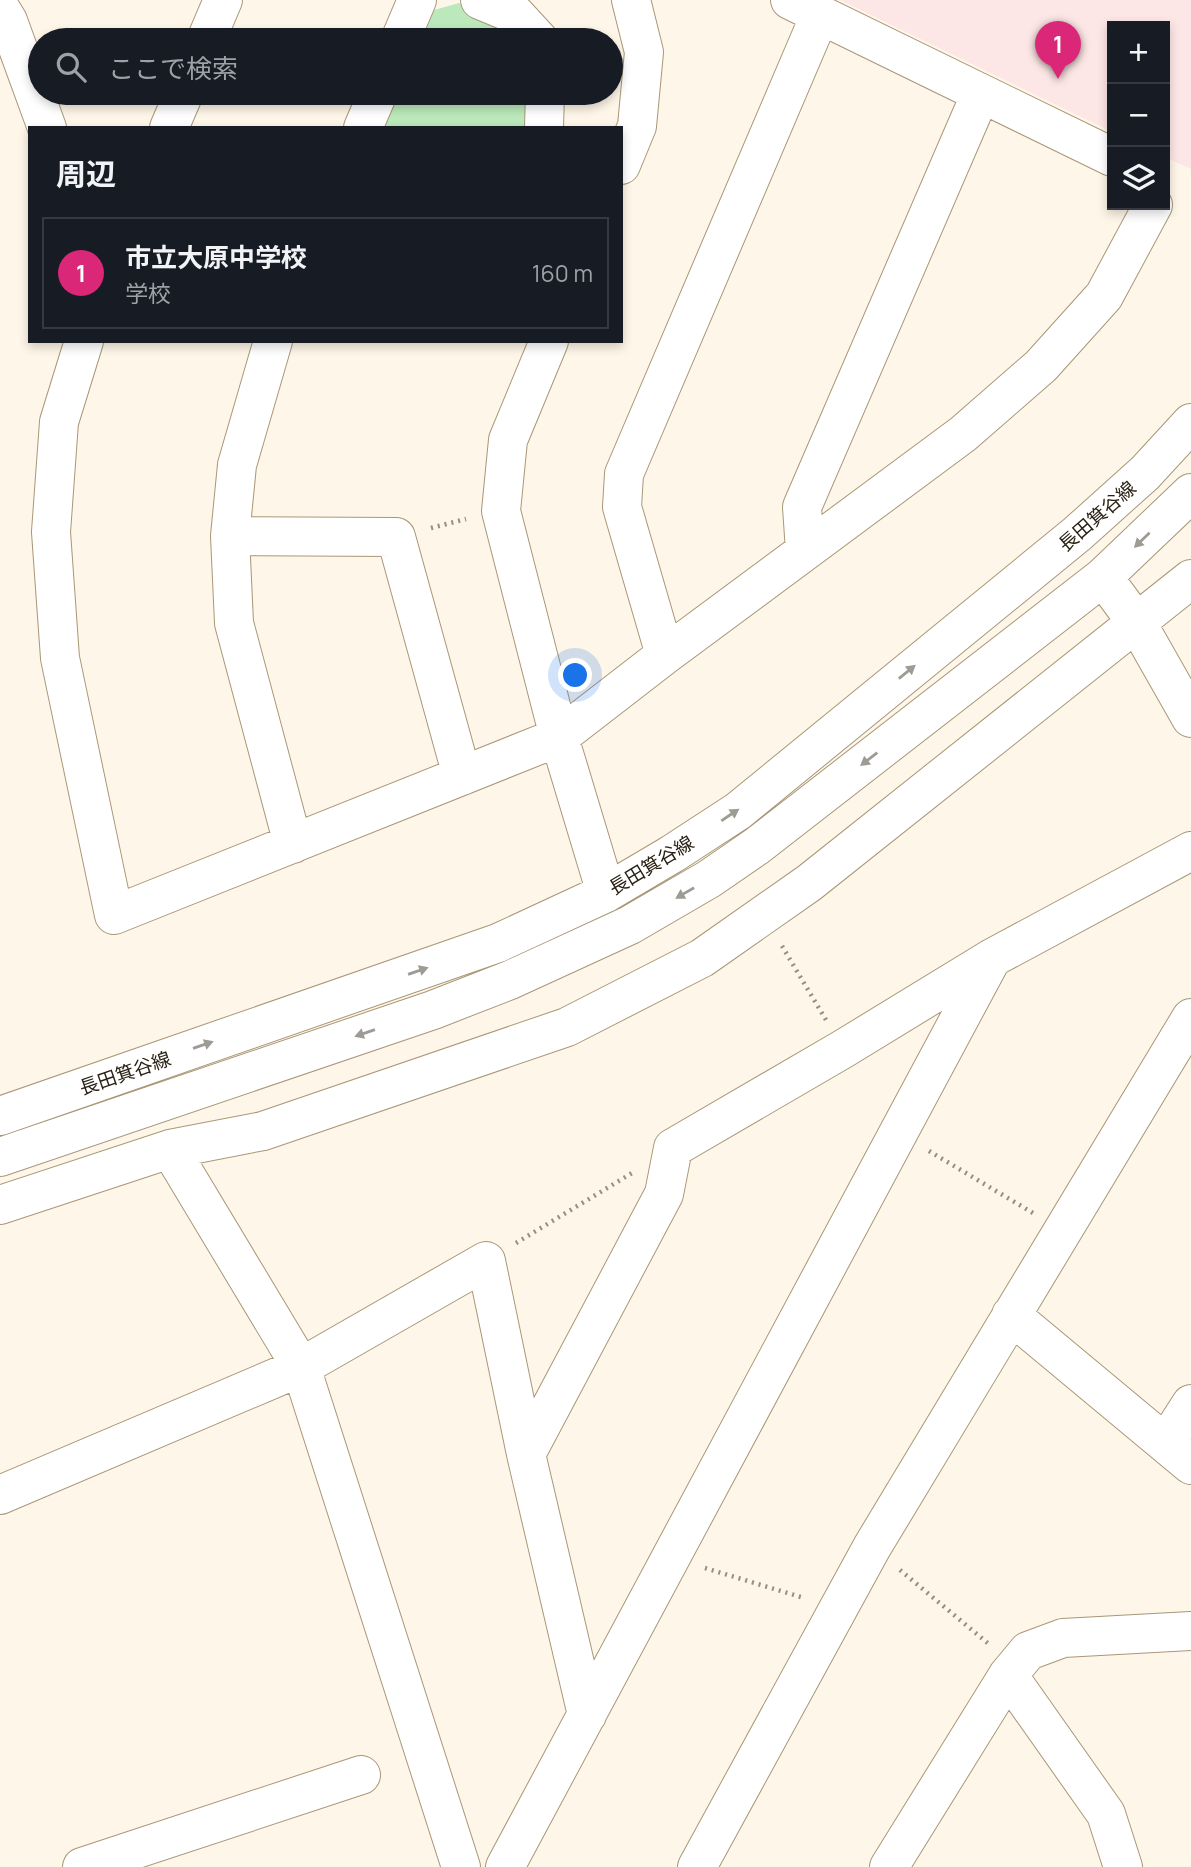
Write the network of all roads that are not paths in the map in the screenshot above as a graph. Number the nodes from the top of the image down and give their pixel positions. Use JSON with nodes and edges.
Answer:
{"nodes":[{"id":1,"x":223,"y":0,"type":"edge"},
{"id":2,"x":417,"y":0,"type":"edge"},
{"id":3,"x":480,"y":0,"type":"edge"},
{"id":4,"x":631,"y":0,"type":"edge"},
{"id":5,"x":805,"y":7,"type":"edge"},
{"id":6,"x":12,"y":10,"type":"edge"},
{"id":7,"x":211,"y":28,"type":"edge"},
{"id":8,"x":405,"y":28,"type":"edge"},
{"id":9,"x":528,"y":28,"type":"edge"},
{"id":10,"x":28,"y":64,"type":"edge"},
{"id":11,"x":981,"y":93,"type":"junction"},
{"id":12,"x":40,"y":105,"type":"edge"},
{"id":13,"x":179,"y":105,"type":"edge"},
{"id":14,"x":373,"y":105,"type":"edge"},
{"id":15,"x":545,"y":105,"type":"edge"},
{"id":16,"x":46,"y":126,"type":"edge"},
{"id":17,"x":170,"y":126,"type":"edge"},
{"id":18,"x":364,"y":126,"type":"edge"},
{"id":19,"x":544,"y":126,"type":"edge"},
{"id":20,"x":1107,"y":155,"type":"edge"},
{"id":21,"x":623,"y":160,"type":"edge"},
{"id":22,"x":1150,"y":210,"type":"edge"},
{"id":23,"x":83,"y":343,"type":"edge"},
{"id":24,"x":272,"y":343,"type":"edge"},
{"id":25,"x":548,"y":343,"type":"edge"},
{"id":26,"x":1191,"y":423,"type":"edge"},
{"id":27,"x":1191,"y":494,"type":"edge"},
{"id":28,"x":230,"y":536,"type":"junction"},
{"id":29,"x":805,"y":551,"type":"junction"},
{"id":30,"x":1103,"y":577,"type":"junction"},
{"id":31,"x":1191,"y":579,"type":"edge"},
{"id":32,"x":1137,"y":623,"type":"junction"},
{"id":33,"x":665,"y":655,"type":"junction"},
{"id":34,"x":1191,"y":718,"type":"edge"},
{"id":35,"x":559,"y":737,"type":"junction"},
{"id":36,"x":462,"y":776,"type":"junction"},
{"id":37,"x":293,"y":844,"type":"junction"},
{"id":38,"x":1191,"y":851,"type":"edge"},
{"id":39,"x":606,"y":893,"type":"junction"},
{"id":40,"x":992,"y":958,"type":"junction"},
{"id":41,"x":1191,"y":1018,"type":"edge"},
{"id":42,"x":0,"y":1116,"type":"edge"},
{"id":43,"x":170,"y":1149,"type":"junction"},
{"id":44,"x":0,"y":1157,"type":"edge"},
{"id":45,"x":0,"y":1205,"type":"edge"},
{"id":46,"x":1011,"y":1315,"type":"junction"},
{"id":47,"x":301,"y":1367,"type":"junction"},
{"id":48,"x":1191,"y":1404,"type":"edge"},
{"id":49,"x":526,"y":1454,"type":"junction"},
{"id":50,"x":1179,"y":1454,"type":"edge"},
{"id":51,"x":0,"y":1495,"type":"edge"},
{"id":52,"x":1191,"y":1631,"type":"edge"},
{"id":53,"x":1008,"y":1675,"type":"junction"},
{"id":54,"x":587,"y":1715,"type":"junction"},
{"id":55,"x":361,"y":1775,"type":"dead end"},
{"id":56,"x":906,"y":1858,"type":"edge"},
{"id":57,"x":82,"y":1867,"type":"edge"},
{"id":58,"x":461,"y":1867,"type":"edge"},
{"id":59,"x":505,"y":1867,"type":"edge"},
{"id":60,"x":697,"y":1867,"type":"edge"},
{"id":61,"x":1123,"y":1867,"type":"edge"}],
"edges":[{"from":1,"to":7,"type":"street"},
{"from":2,"to":8,"type":"street"},
{"from":3,"to":9,"type":"street"},
{"from":4,"to":21,"type":"street"},
{"from":5,"to":11,"type":"street"},
{"from":5,"to":33,"type":"street"},
{"from":6,"to":10,"type":"street"},
{"from":11,"to":20,"type":"street"},
{"from":11,"to":29,"type":"street"},
{"from":12,"to":16,"type":"street"},
{"from":13,"to":17,"type":"street"},
{"from":14,"to":18,"type":"street"},
{"from":15,"to":19,"type":"street"},
{"from":22,"to":29,"type":"street"},
{"from":23,"to":37,"type":"street"},
{"from":24,"to":28,"type":"street"},
{"from":25,"to":35,"type":"street"},
{"from":39,"to":26,"type":"street","name":"長田箕谷線","one_way":true},
{"from":27,"to":30,"type":"street","name":"長田箕谷線","one_way":true},
{"from":28,"to":36,"type":"street"},
{"from":28,"to":37,"type":"street"},
{"from":29,"to":33,"type":"street"},
{"from":30,"to":32,"type":"street"},
{"from":30,"to":44,"type":"street","name":"長田箕谷線","one_way":true},
{"from":31,"to":32,"type":"street"},
{"from":32,"to":34,"type":"street"},
{"from":32,"to":43,"type":"street"},
{"from":33,"to":35,"type":"street"},
{"from":35,"to":36,"type":"street"},
{"from":35,"to":39,"type":"street"},
{"from":36,"to":37,"type":"street"},
{"from":38,"to":40,"type":"street"},
{"from":42,"to":39,"type":"street","name":"長田箕谷線","one_way":true},
{"from":40,"to":49,"type":"street"},
{"from":40,"to":54,"type":"street"},
{"from":41,"to":46,"type":"street"},
{"from":43,"to":45,"type":"street"},
{"from":43,"to":47,"type":"street"},
{"from":46,"to":50,"type":"street"},
{"from":46,"to":60,"type":"street"},
{"from":47,"to":49,"type":"street"},
{"from":47,"to":51,"type":"street"},
{"from":47,"to":58,"type":"street"},
{"from":48,"to":50,"type":"street"},
{"from":49,"to":54,"type":"street"},
{"from":52,"to":53,"type":"street"},
{"from":53,"to":56,"type":"street"},
{"from":53,"to":61,"type":"street"},
{"from":54,"to":59,"type":"street"},
{"from":55,"to":57,"type":"street"}]}
